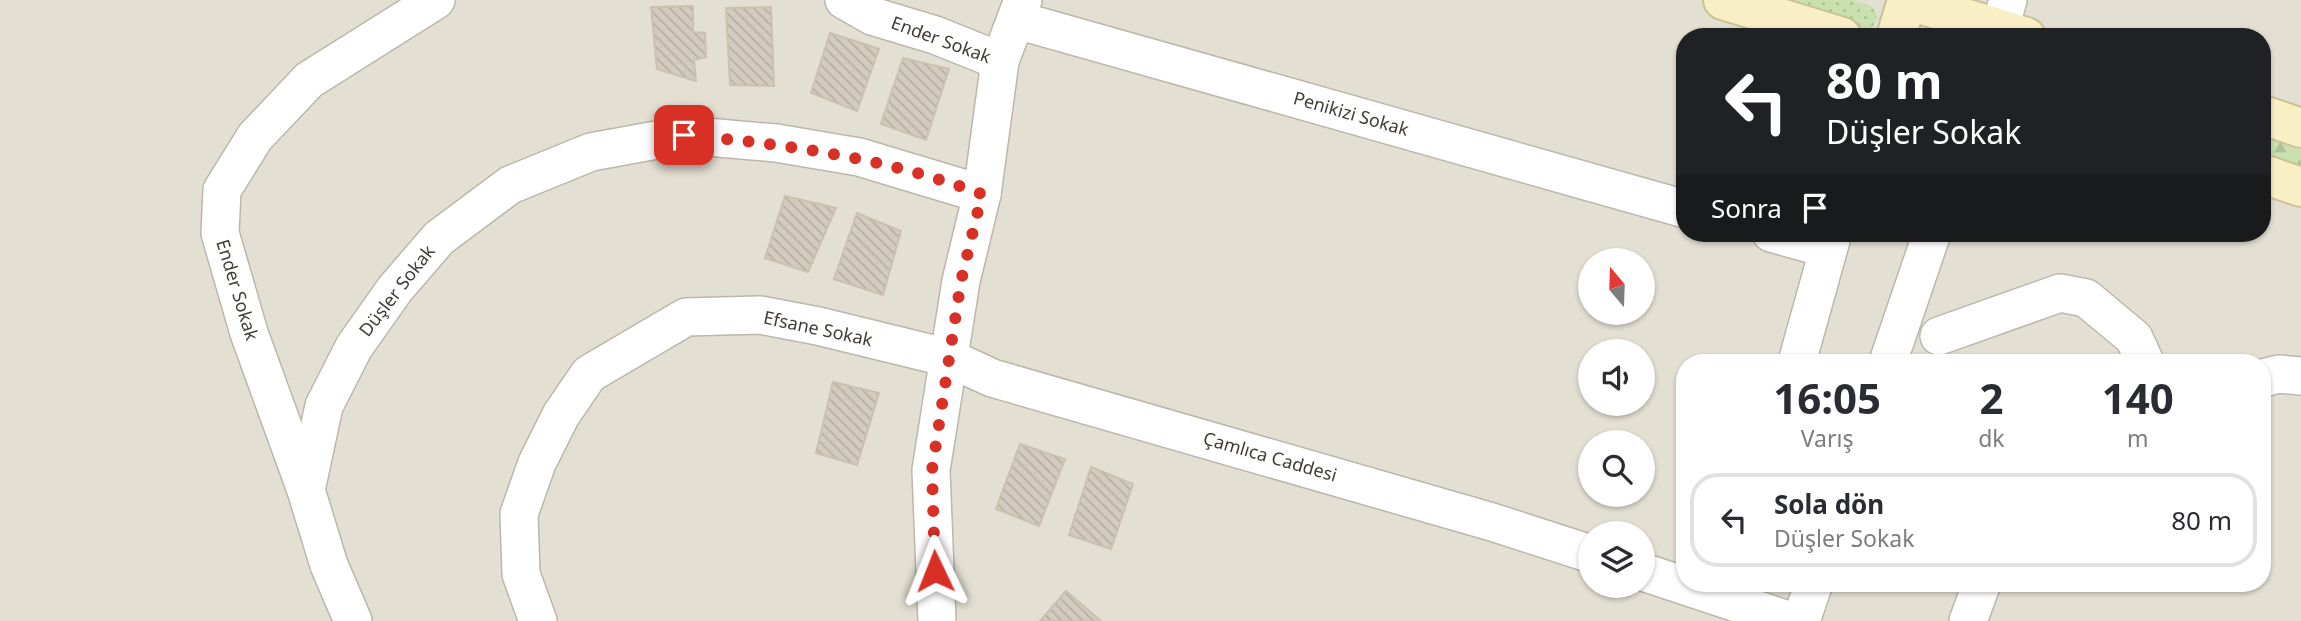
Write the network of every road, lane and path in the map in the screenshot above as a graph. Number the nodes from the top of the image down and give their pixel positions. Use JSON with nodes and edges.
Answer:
{"nodes":[{"id":1,"x":436,"y":0,"type":"edge"},
{"id":2,"x":844,"y":0,"type":"edge"},
{"id":3,"x":1723,"y":0,"type":"edge"},
{"id":4,"x":1908,"y":0,"type":"edge"},
{"id":5,"x":1020,"y":10,"type":"edge"},
{"id":6,"x":2008,"y":25,"type":"edge"},
{"id":7,"x":1813,"y":28,"type":"edge"},
{"id":8,"x":1899,"y":28,"type":"edge"},
{"id":9,"x":1000,"y":61,"type":"junction"},
{"id":10,"x":2271,"y":119,"type":"edge"},
{"id":11,"x":2301,"y":128,"type":"edge"},
{"id":12,"x":2271,"y":177,"type":"edge"},
{"id":13,"x":2301,"y":187,"type":"edge"},
{"id":14,"x":982,"y":194,"type":"junction"},
{"id":15,"x":1676,"y":206,"type":"edge"},
{"id":16,"x":1831,"y":242,"type":"edge"},
{"id":17,"x":1929,"y":242,"type":"edge"},
{"id":18,"x":1939,"y":336,"type":"dead end"},
{"id":19,"x":2140,"y":350,"type":"edge"},
{"id":20,"x":1799,"y":354,"type":"edge"},
{"id":21,"x":1891,"y":354,"type":"edge"},
{"id":22,"x":949,"y":358,"type":"junction"},
{"id":23,"x":2271,"y":376,"type":"edge"},
{"id":24,"x":2301,"y":376,"type":"edge"},
{"id":25,"x":306,"y":490,"type":"junction"},
{"id":26,"x":1578,"y":550,"type":"edge"},
{"id":27,"x":1655,"y":576,"type":"edge"},
{"id":28,"x":1676,"y":583,"type":"edge"},
{"id":29,"x":1702,"y":592,"type":"edge"},
{"id":30,"x":1811,"y":592,"type":"edge"},
{"id":31,"x":1979,"y":592,"type":"edge"},
{"id":32,"x":1732,"y":602,"type":"edge"},
{"id":33,"x":353,"y":621,"type":"edge"},
{"id":34,"x":538,"y":621,"type":"edge"},
{"id":35,"x":937,"y":621,"type":"edge"},
{"id":36,"x":1791,"y":621,"type":"edge"},
{"id":37,"x":1801,"y":621,"type":"edge"},
{"id":38,"x":1968,"y":621,"type":"edge"}],
"edges":[{"from":1,"to":25,"type":"street","name":"Ender Sokak"},
{"from":2,"to":9,"type":"street","name":"Ender Sokak"},
{"from":3,"to":7,"type":"street"},
{"from":4,"to":6,"type":"street"},
{"from":4,"to":8,"type":"street"},
{"from":5,"to":9,"type":"street"},
{"from":5,"to":15,"type":"street","name":"Penikizi Sokak"},
{"from":9,"to":14,"type":"street"},
{"from":10,"to":11,"type":"street"},
{"from":12,"to":13,"type":"street"},
{"from":14,"to":22,"type":"street"},
{"from":14,"to":25,"type":"street","name":"Düşler Sokak"},
{"from":16,"to":20,"type":"street"},
{"from":17,"to":21,"type":"street"},
{"from":18,"to":19,"type":"street"},
{"from":22,"to":26,"type":"street","name":"Çamlıca Caddesi"},
{"from":22,"to":34,"type":"street","name":"Efsane Sokak"},
{"from":22,"to":35,"type":"street"},
{"from":23,"to":24,"type":"street"},
{"from":25,"to":33,"type":"street","name":"Ender Sokak"},
{"from":27,"to":28,"type":"street"},
{"from":29,"to":32,"type":"street"},
{"from":30,"to":37,"type":"street"},
{"from":31,"to":38,"type":"street"},
{"from":32,"to":36,"type":"street"}]}
